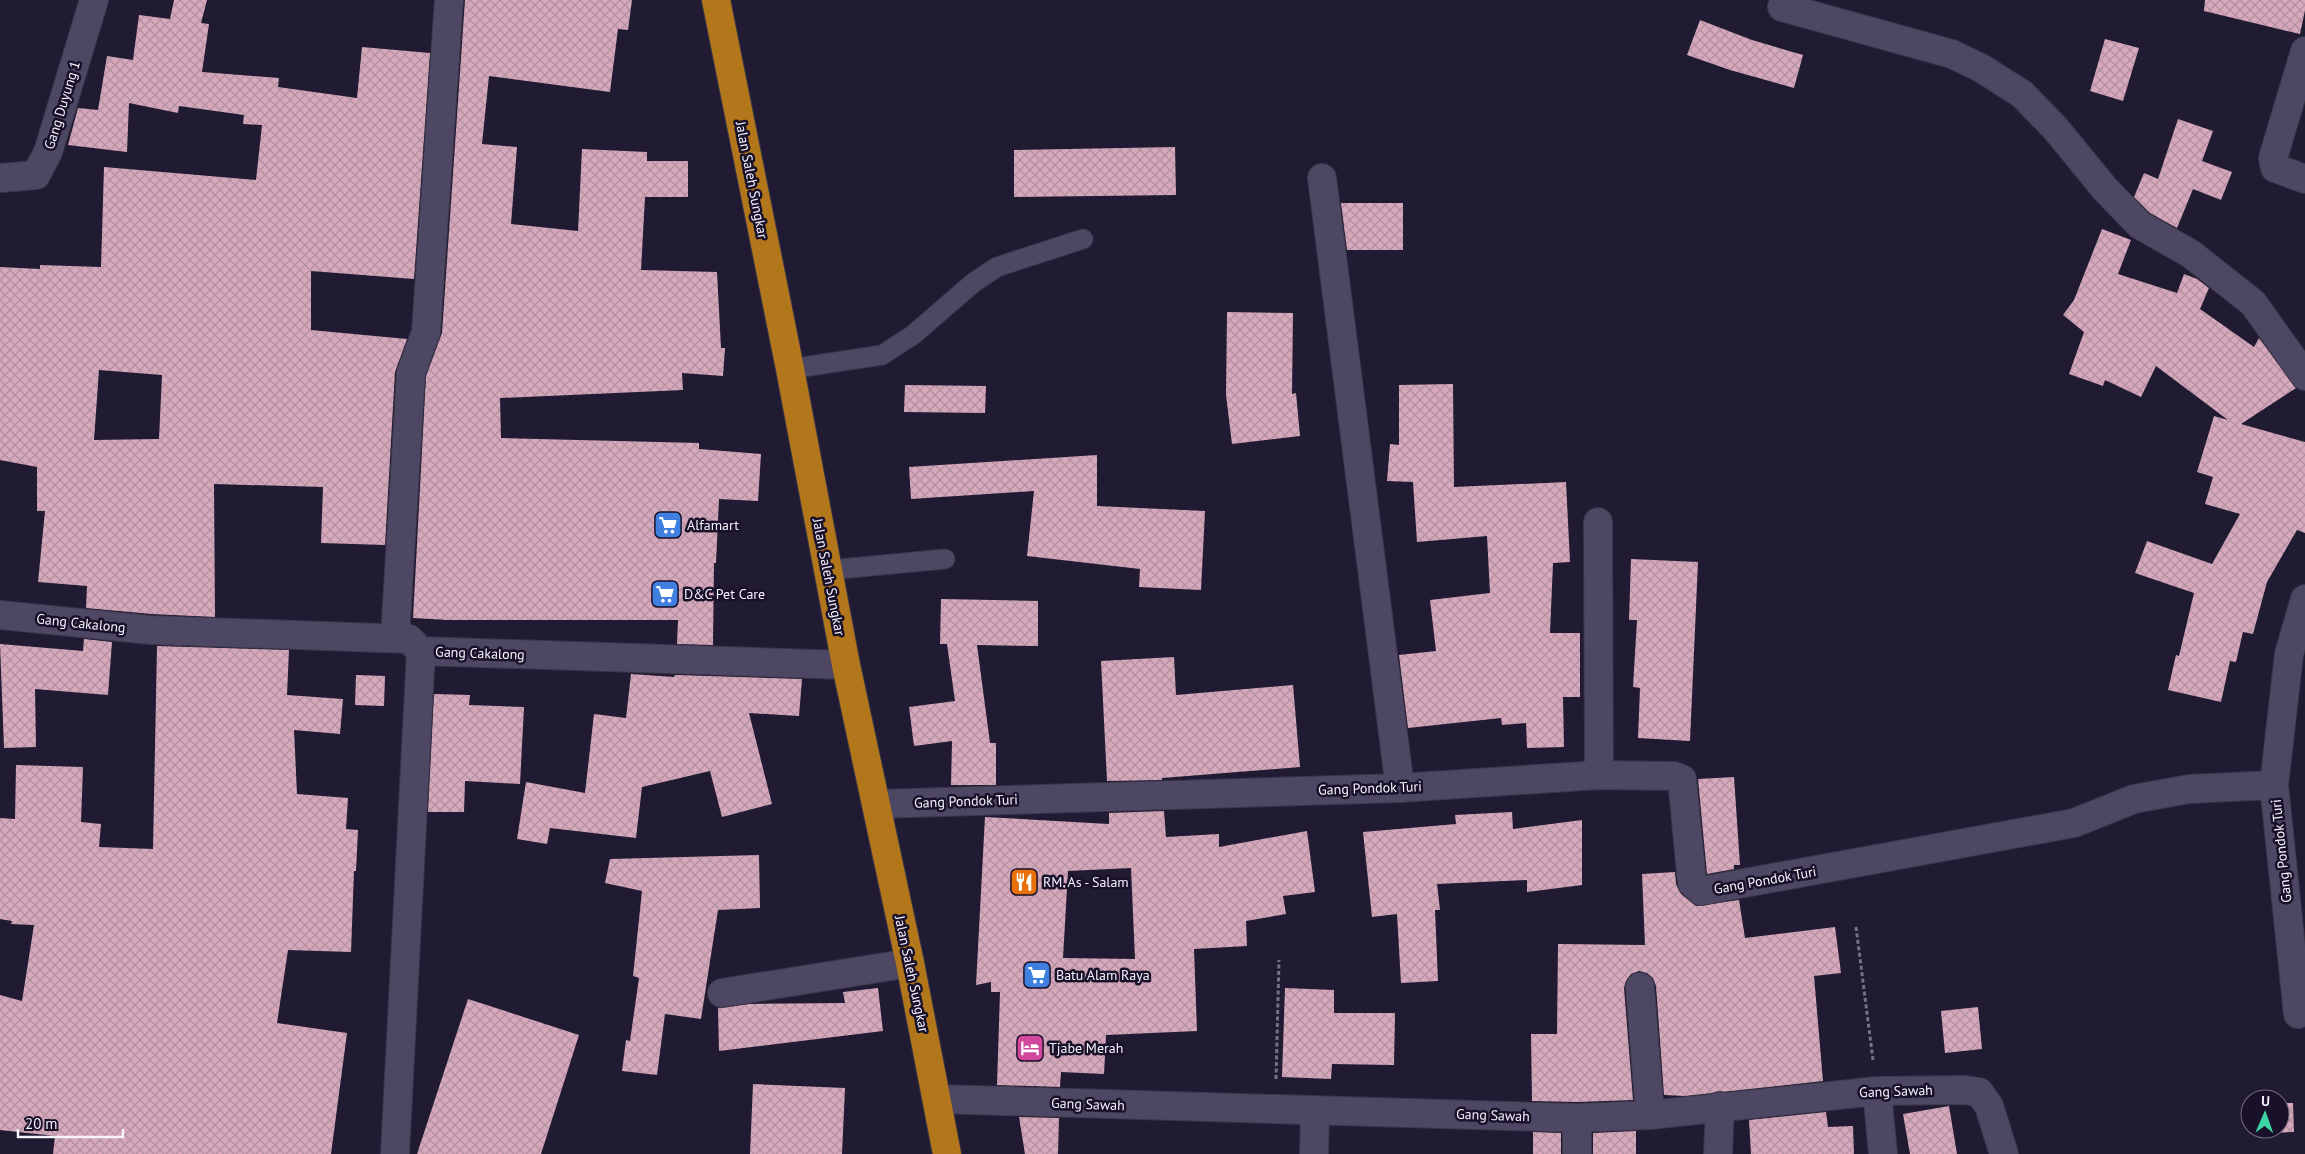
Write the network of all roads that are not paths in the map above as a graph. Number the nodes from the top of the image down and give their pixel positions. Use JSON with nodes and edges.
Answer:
{"nodes":[{"id":1,"x":94,"y":0,"type":"edge"},
{"id":2,"x":449,"y":0,"type":"edge"},
{"id":3,"x":716,"y":0,"type":"edge"},
{"id":4,"x":1782,"y":7,"type":"dead end"},
{"id":5,"x":2305,"y":51,"type":"edge"},
{"id":6,"x":0,"y":178,"type":"edge"},
{"id":7,"x":1322,"y":178,"type":"dead end"},
{"id":8,"x":2305,"y":179,"type":"edge"},
{"id":9,"x":1083,"y":239,"type":"dead end"},
{"id":10,"x":790,"y":369,"type":"junction"},
{"id":11,"x":2305,"y":376,"type":"edge"},
{"id":12,"x":1598,"y":522,"type":"dead end"},
{"id":13,"x":945,"y":559,"type":"dead end"},
{"id":14,"x":829,"y":570,"type":"junction"},
{"id":15,"x":2305,"y":599,"type":"edge"},
{"id":16,"x":0,"y":615,"type":"edge"},
{"id":17,"x":395,"y":638,"type":"junction"},
{"id":18,"x":421,"y":651,"type":"junction"},
{"id":19,"x":846,"y":665,"type":"junction"},
{"id":20,"x":1599,"y":775,"type":"junction"},
{"id":21,"x":2274,"y":785,"type":"junction"},
{"id":22,"x":1400,"y":788,"type":"junction"},
{"id":23,"x":877,"y":804,"type":"junction"},
{"id":24,"x":910,"y":962,"type":"junction"},
{"id":25,"x":1640,"y":987,"type":"dead end"},
{"id":26,"x":722,"y":993,"type":"dead end"},
{"id":27,"x":2298,"y":1014,"type":"dead end"},
{"id":28,"x":1877,"y":1091,"type":"junction"},
{"id":29,"x":938,"y":1099,"type":"junction"},
{"id":30,"x":1720,"y":1106,"type":"junction"},
{"id":31,"x":1314,"y":1110,"type":"junction"},
{"id":32,"x":1650,"y":1115,"type":"junction"},
{"id":33,"x":1577,"y":1118,"type":"junction"},
{"id":34,"x":395,"y":1154,"type":"edge"},
{"id":35,"x":947,"y":1154,"type":"edge"},
{"id":36,"x":1314,"y":1154,"type":"edge"},
{"id":37,"x":1577,"y":1154,"type":"edge"},
{"id":38,"x":1718,"y":1154,"type":"edge"},
{"id":39,"x":1883,"y":1154,"type":"edge"},
{"id":40,"x":2004,"y":1154,"type":"edge"}],
"edges":[{"from":1,"to":6,"type":"street","name":"Gang Duyung 1"},
{"from":2,"to":17,"type":"street"},
{"from":3,"to":10,"type":"highway","name":"Jalan Saleh Sungkar"},
{"from":4,"to":11,"type":"street"},
{"from":5,"to":8,"type":"street"},
{"from":7,"to":22,"type":"street"},
{"from":9,"to":10,"type":"lane"},
{"from":10,"to":14,"type":"highway","name":"Jalan Saleh Sungkar"},
{"from":12,"to":20,"type":"street"},
{"from":13,"to":14,"type":"lane"},
{"from":14,"to":19,"type":"highway","name":"Jalan Saleh Sungkar"},
{"from":15,"to":21,"type":"street"},
{"from":16,"to":17,"type":"street","name":"Gang Cakalong"},
{"from":17,"to":18,"type":"street","name":"Gang Cakalong"},
{"from":18,"to":19,"type":"street","name":"Gang Cakalong"},
{"from":18,"to":34,"type":"street"},
{"from":19,"to":23,"type":"highway","name":"Jalan Saleh Sungkar"},
{"from":20,"to":21,"type":"street","name":"Gang Pondok Turi"},
{"from":20,"to":22,"type":"street","name":"Gang Pondok Turi"},
{"from":21,"to":27,"type":"street","name":"Gang Pondok Turi"},
{"from":22,"to":23,"type":"street","name":"Gang Pondok Turi"},
{"from":23,"to":24,"type":"highway","name":"Jalan Saleh Sungkar"},
{"from":24,"to":26,"type":"street"},
{"from":24,"to":29,"type":"highway","name":"Jalan Saleh Sungkar"},
{"from":25,"to":32,"type":"street"},
{"from":28,"to":30,"type":"street","name":"Gang Sawah"},
{"from":28,"to":39,"type":"street"},
{"from":28,"to":40,"type":"street","name":"Gang Sawah"},
{"from":29,"to":31,"type":"street","name":"Gang Sawah"},
{"from":29,"to":35,"type":"highway","name":"Jalan Saleh Sungkar"},
{"from":30,"to":32,"type":"street","name":"Gang Sawah"},
{"from":30,"to":38,"type":"street"},
{"from":31,"to":33,"type":"street","name":"Gang Sawah"},
{"from":31,"to":36,"type":"street"},
{"from":32,"to":33,"type":"street","name":"Gang Sawah"},
{"from":33,"to":37,"type":"street"}]}
